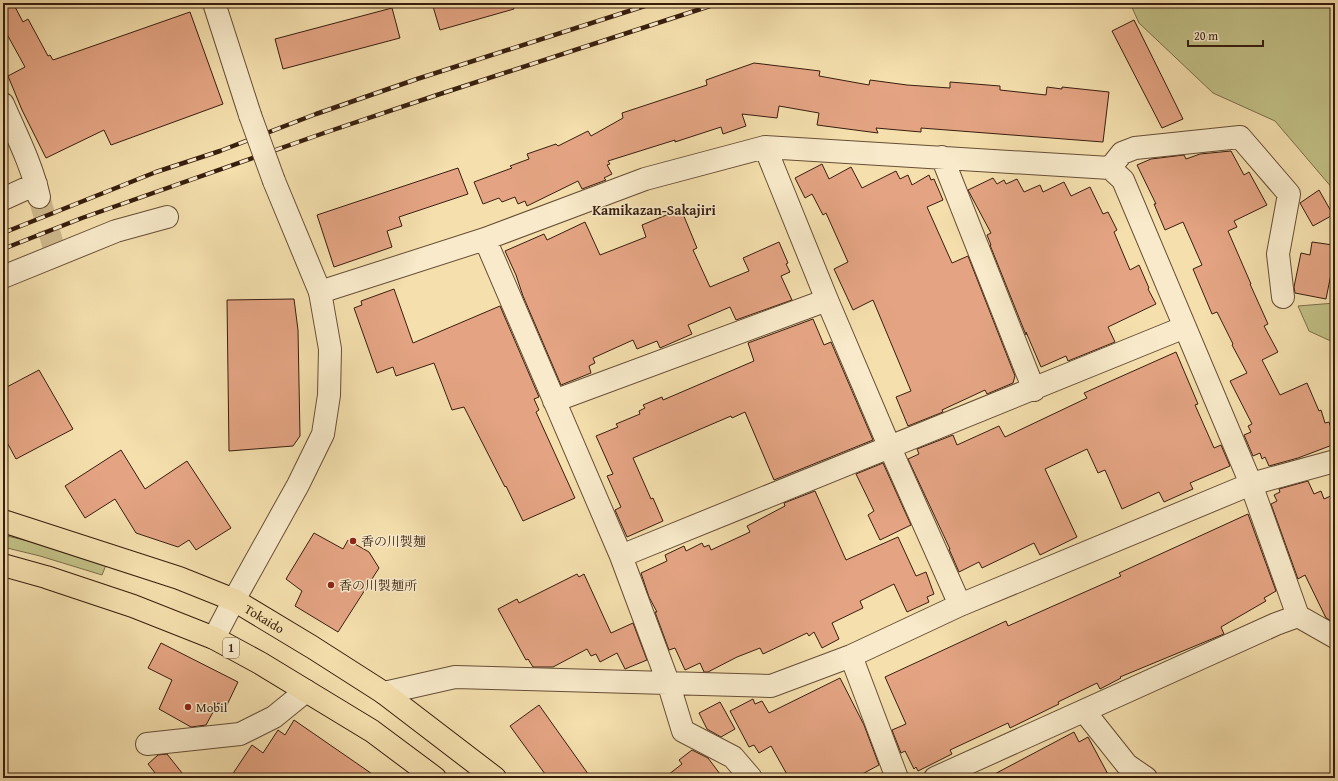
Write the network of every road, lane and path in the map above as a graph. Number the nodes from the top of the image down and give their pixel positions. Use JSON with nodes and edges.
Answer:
{"nodes":[{"id":1,"x":214,"y":3,"type":"edge"},
{"id":2,"x":3,"y":104,"type":"edge"},
{"id":3,"x":765,"y":147,"type":"junction"},
{"id":4,"x":942,"y":157,"type":"junction"},
{"id":5,"x":1110,"y":168,"type":"junction"},
{"id":6,"x":3,"y":199,"type":"edge"},
{"id":7,"x":166,"y":217,"type":"dead end"},
{"id":8,"x":485,"y":239,"type":"junction"},
{"id":9,"x":3,"y":277,"type":"edge"},
{"id":10,"x":320,"y":292,"type":"junction"},
{"id":11,"x":1283,"y":297,"type":"dead end"},
{"id":12,"x":827,"y":300,"type":"junction"},
{"id":13,"x":1185,"y":327,"type":"junction"},
{"id":14,"x":1034,"y":390,"type":"junction"},
{"id":15,"x":554,"y":401,"type":"junction"},
{"id":16,"x":890,"y":448,"type":"junction"},
{"id":17,"x":1335,"y":461,"type":"edge"},
{"id":18,"x":1251,"y":484,"type":"junction"},
{"id":19,"x":3,"y":521,"type":"edge"},
{"id":20,"x":621,"y":556,"type":"junction"},
{"id":21,"x":3,"y":565,"type":"edge"},
{"id":22,"x":234,"y":600,"type":"junction"},
{"id":23,"x":960,"y":605,"type":"junction"},
{"id":24,"x":1298,"y":616,"type":"junction"},
{"id":25,"x":1335,"y":637,"type":"edge"},
{"id":26,"x":214,"y":638,"type":"junction"},
{"id":27,"x":851,"y":656,"type":"junction"},
{"id":28,"x":668,"y":682,"type":"junction"},
{"id":29,"x":306,"y":691,"type":"junction"},
{"id":30,"x":384,"y":693,"type":"junction"},
{"id":31,"x":1084,"y":712,"type":"junction"},
{"id":32,"x":147,"y":744,"type":"dead end"},
{"id":33,"x":435,"y":778,"type":"edge"},
{"id":34,"x":495,"y":778,"type":"edge"},
{"id":35,"x":751,"y":778,"type":"edge"},
{"id":36,"x":897,"y":778,"type":"edge"},
{"id":37,"x":935,"y":778,"type":"edge"},
{"id":38,"x":1146,"y":778,"type":"edge"}],
"edges":[{"from":1,"to":10,"type":"street","bridge":true},
{"from":2,"to":6,"type":"street"},
{"from":3,"to":4,"type":"street"},
{"from":3,"to":8,"type":"street"},
{"from":3,"to":12,"type":"street"},
{"from":4,"to":5,"type":"street"},
{"from":4,"to":14,"type":"street"},
{"from":5,"to":11,"type":"street"},
{"from":5,"to":13,"type":"street"},
{"from":7,"to":9,"type":"street"},
{"from":8,"to":10,"type":"street"},
{"from":8,"to":15,"type":"street"},
{"from":10,"to":22,"type":"street"},
{"from":12,"to":15,"type":"street"},
{"from":12,"to":16,"type":"street"},
{"from":13,"to":14,"type":"street"},
{"from":13,"to":18,"type":"street"},
{"from":14,"to":16,"type":"street"},
{"from":15,"to":20,"type":"street"},
{"from":16,"to":20,"type":"street"},
{"from":16,"to":23,"type":"street"},
{"from":17,"to":18,"type":"street"},
{"from":18,"to":23,"type":"street"},
{"from":18,"to":24,"type":"street"},
{"from":19,"to":22,"type":"highway","name":"Tokaido"},
{"from":20,"to":28,"type":"street"},
{"from":21,"to":26,"type":"highway","number":"1"},
{"from":22,"to":26,"type":"street"},
{"from":22,"to":30,"type":"highway","name":"Tokaido"},
{"from":23,"to":27,"type":"street"},
{"from":24,"to":25,"type":"street"},
{"from":24,"to":31,"type":"street"},
{"from":26,"to":29,"type":"highway","number":"1"},
{"from":27,"to":28,"type":"street"},
{"from":27,"to":36,"type":"street"},
{"from":28,"to":30,"type":"street"},
{"from":28,"to":35,"type":"street"},
{"from":29,"to":32,"type":"street"},
{"from":29,"to":33,"type":"highway","number":"1"},
{"from":30,"to":34,"type":"highway","name":"Tokaido"},
{"from":31,"to":37,"type":"street"},
{"from":31,"to":38,"type":"street"}]}
